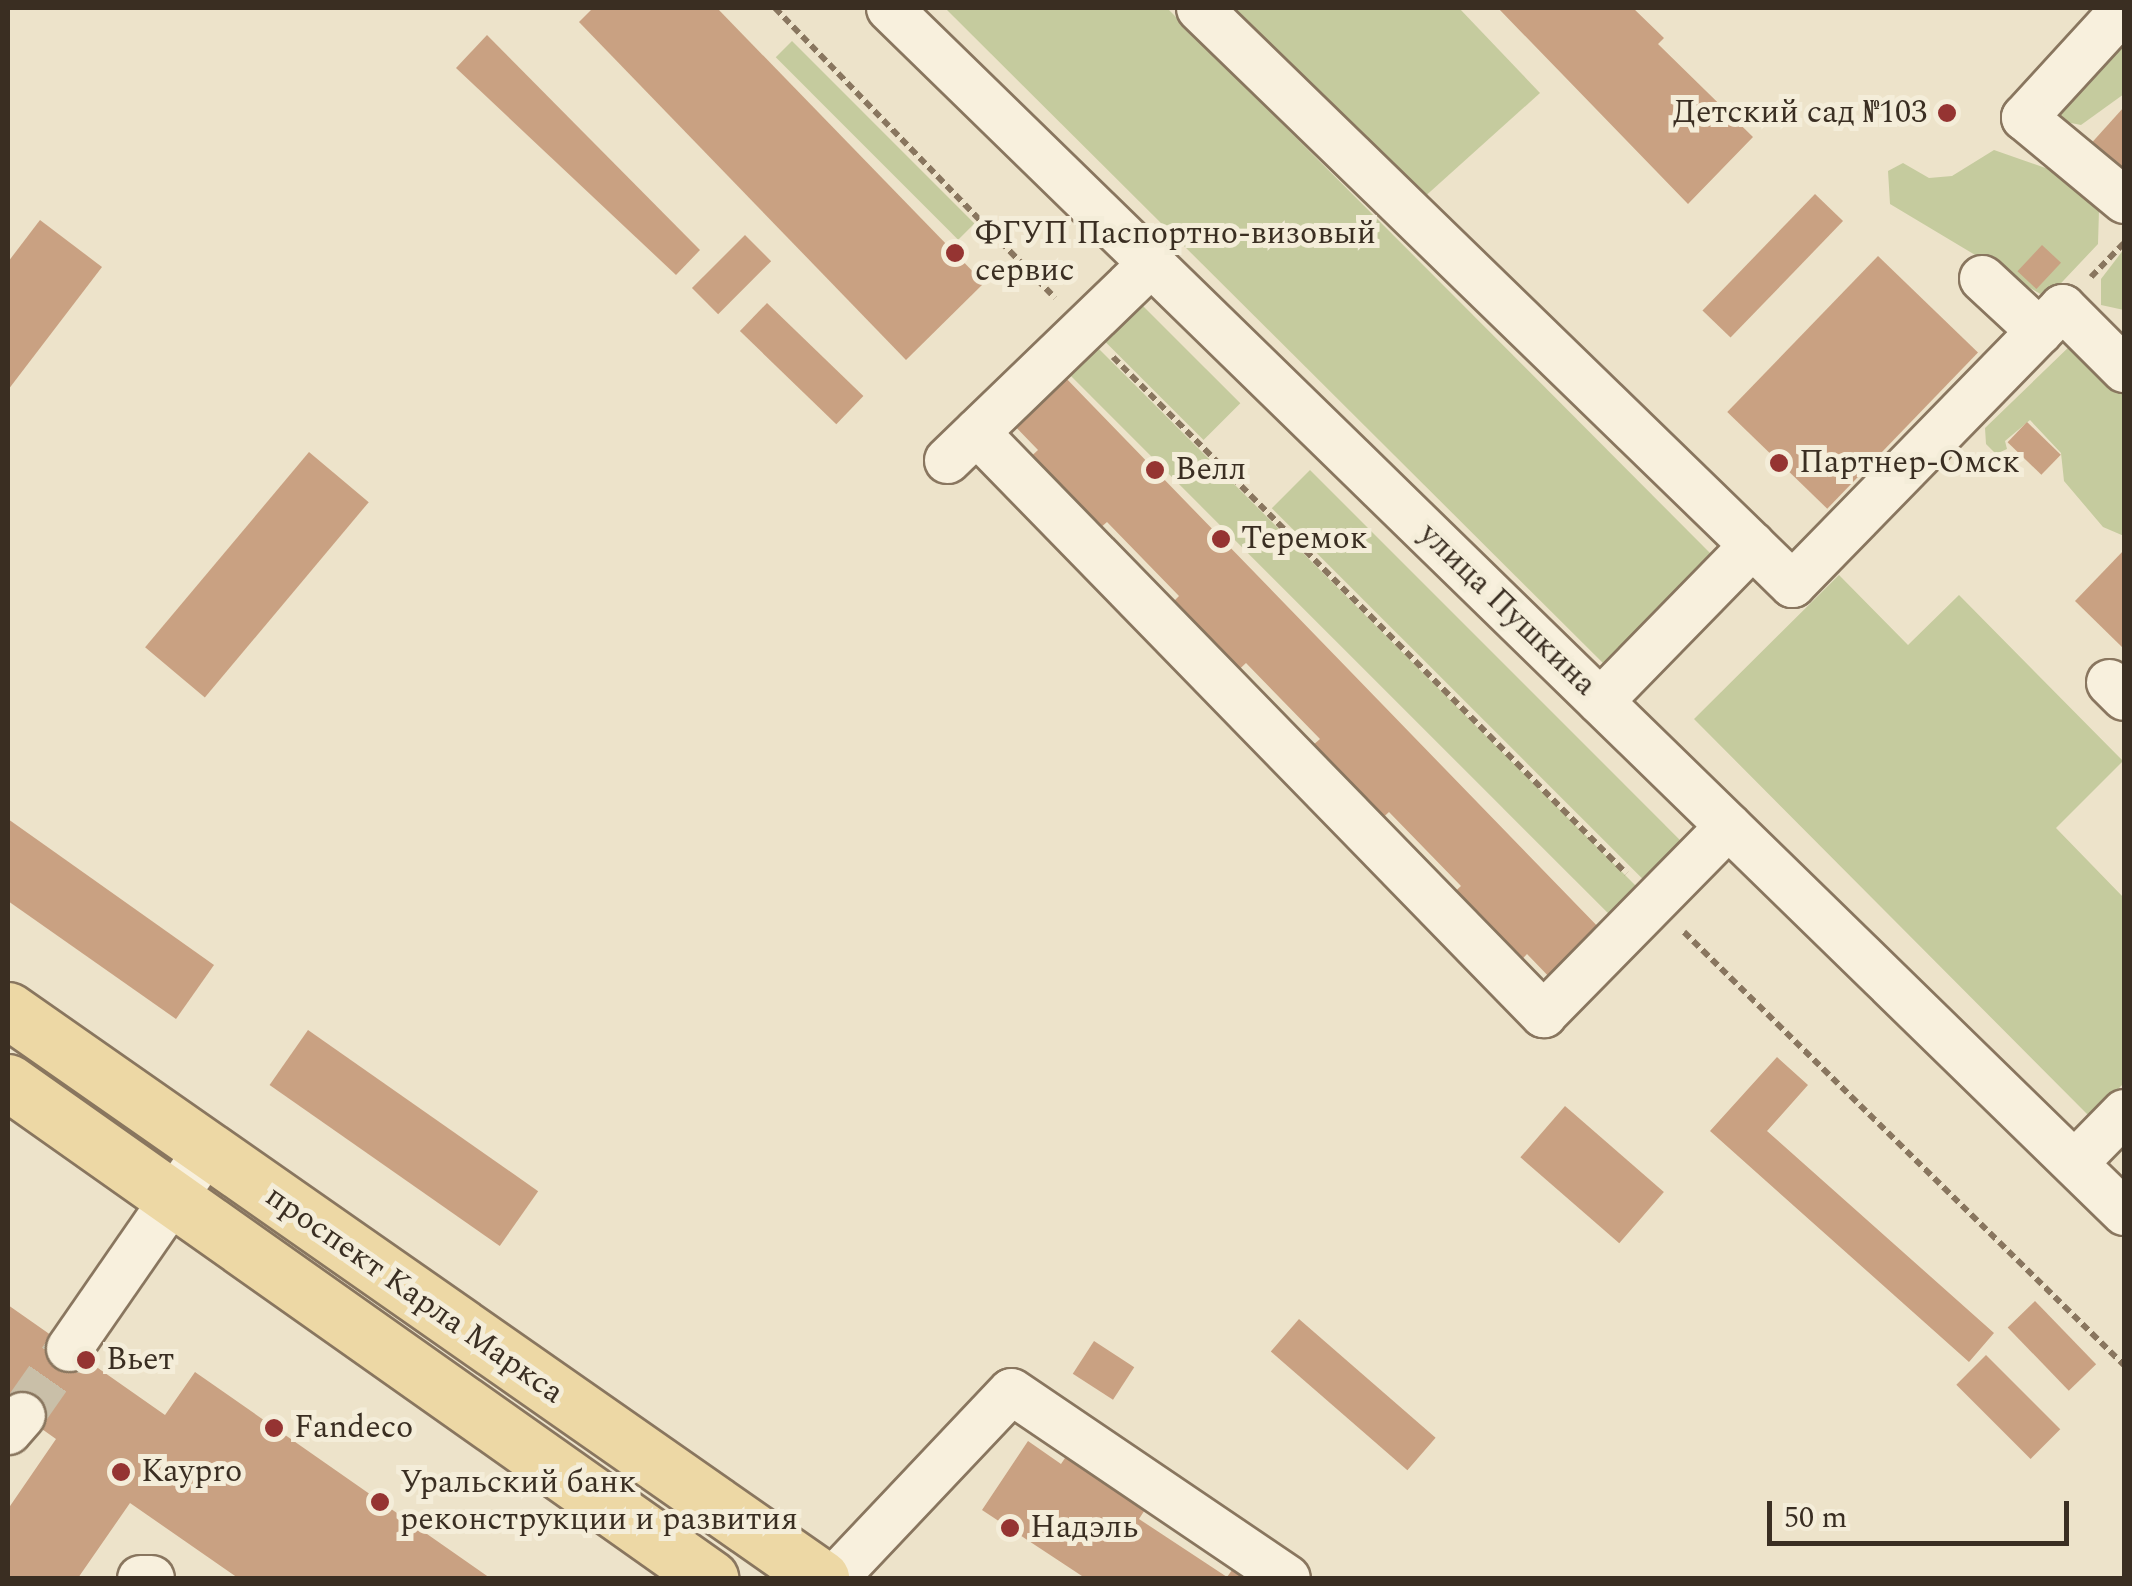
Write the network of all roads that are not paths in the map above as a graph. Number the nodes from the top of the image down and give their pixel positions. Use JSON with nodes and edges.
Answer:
{"nodes":[{"id":1,"x":888,"y":8,"type":"edge"},
{"id":2,"x":1199,"y":8,"type":"edge"},
{"id":3,"x":2124,"y":8,"type":"edge"},
{"id":4,"x":2124,"y":200,"type":"edge"},
{"id":5,"x":1150,"y":264,"type":"junction"},
{"id":6,"x":1982,"y":278,"type":"dead end"},
{"id":7,"x":2039,"y":331,"type":"junction"},
{"id":8,"x":2124,"y":369,"type":"edge"},
{"id":9,"x":1752,"y":545,"type":"junction"},
{"id":10,"x":1600,"y":700,"type":"junction"},
{"id":11,"x":1728,"y":826,"type":"junction"},
{"id":12,"x":8,"y":1010,"type":"edge"},
{"id":13,"x":8,"y":1082,"type":"edge"},
{"id":14,"x":2124,"y":1112,"type":"edge"},
{"id":15,"x":206,"y":1150,"type":"junction"},
{"id":16,"x":2075,"y":1162,"type":"junction"},
{"id":17,"x":172,"y":1198,"type":"junction"},
{"id":18,"x":2124,"y":1212,"type":"edge"},
{"id":19,"x":69,"y":1348,"type":"tunnel mouth"},
{"id":20,"x":140,"y":1578,"type":"edge"},
{"id":21,"x":151,"y":1578,"type":"edge"},
{"id":22,"x":710,"y":1578,"type":"edge"},
{"id":23,"x":821,"y":1578,"type":"edge"},
{"id":24,"x":834,"y":1578,"type":"edge"},
{"id":25,"x":1287,"y":1578,"type":"edge"}],
"edges":[{"from":1,"to":5,"type":"street","name":"улица Пушкина"},
{"from":2,"to":9,"type":"street"},
{"from":3,"to":4,"type":"street"},
{"from":5,"to":10,"type":"street","name":"улица Пушкина"},
{"from":5,"to":11,"type":"street"},
{"from":6,"to":7,"type":"street"},
{"from":7,"to":8,"type":"street"},
{"from":7,"to":9,"type":"street"},
{"from":9,"to":10,"type":"street"},
{"from":10,"to":11,"type":"street","name":"улица Пушкина"},
{"from":11,"to":16,"type":"street","name":"улица Пушкина"},
{"from":12,"to":15,"type":"main road","name":"проспект Карла Маркса"},
{"from":13,"to":17,"type":"main road","name":"проспект Карла Маркса"},
{"from":14,"to":16,"type":"street"},
{"from":15,"to":17,"type":"street"},
{"from":15,"to":23,"type":"main road","name":"проспект Карла Маркса"},
{"from":16,"to":18,"type":"street","name":"улица Пушкина"},
{"from":17,"to":19,"type":"street"},
{"from":17,"to":22,"type":"main road","name":"проспект Карла Маркса"},
{"from":20,"to":21,"type":"street"},
{"from":24,"to":25,"type":"street"}]}
